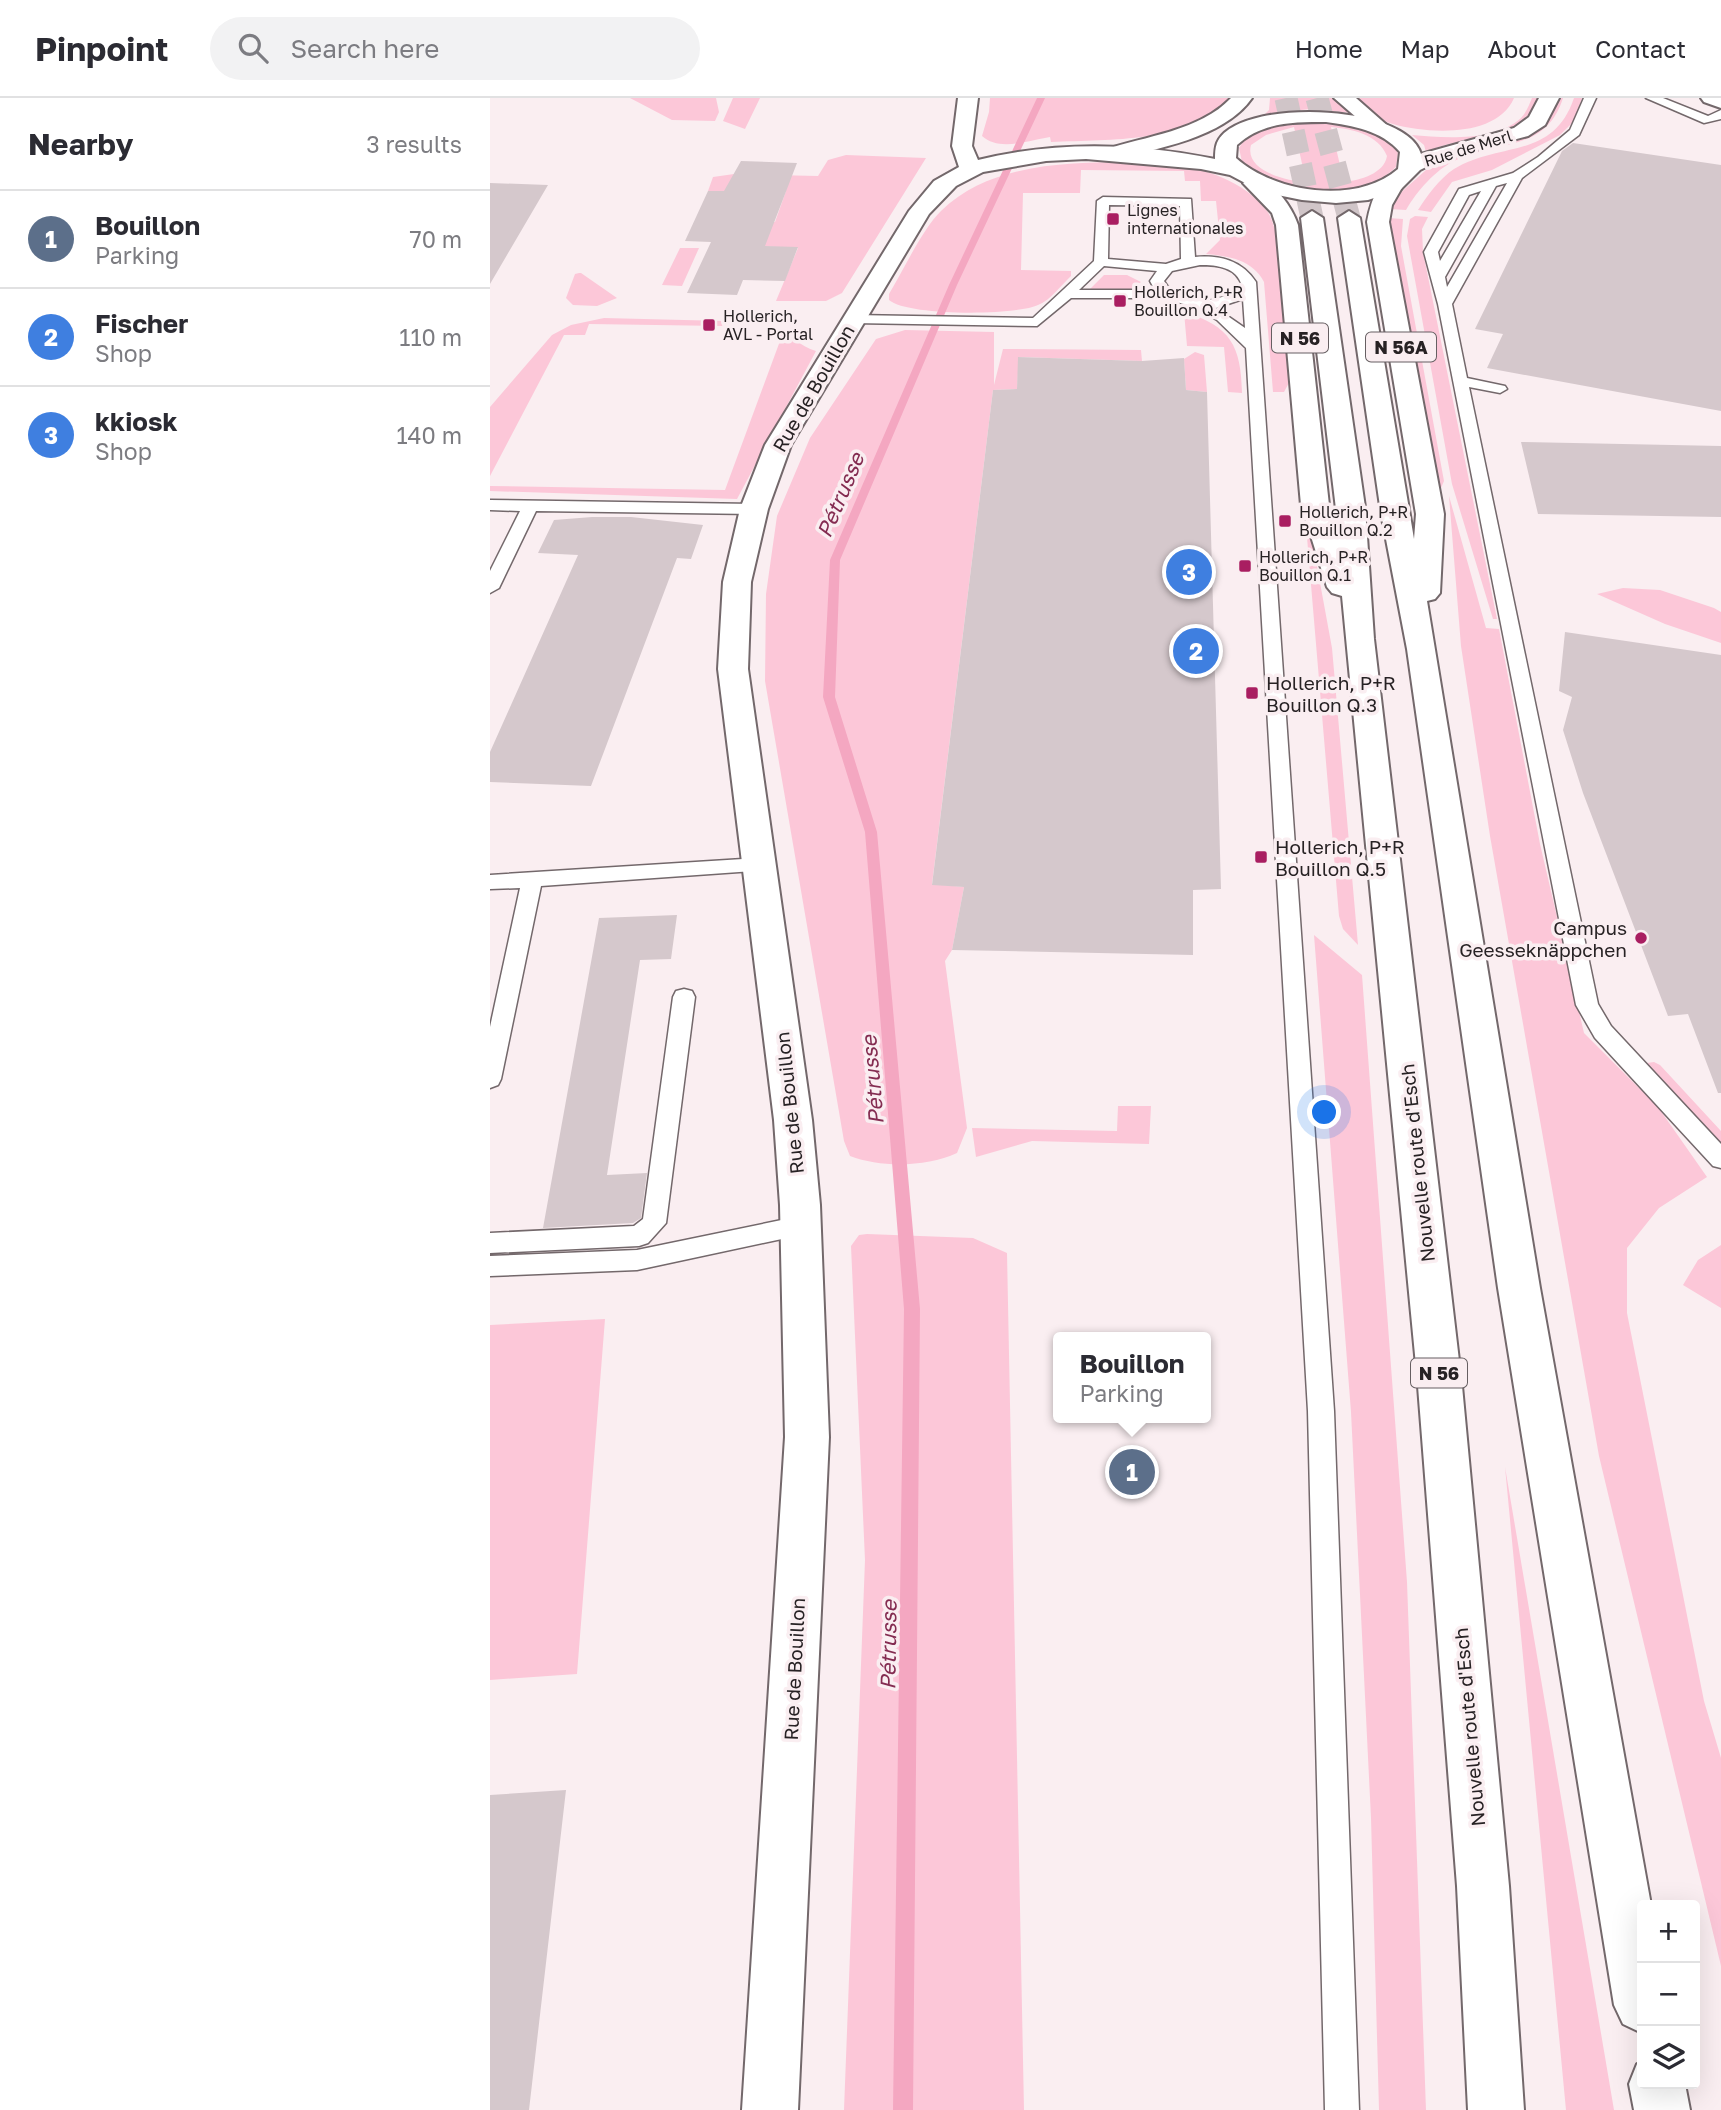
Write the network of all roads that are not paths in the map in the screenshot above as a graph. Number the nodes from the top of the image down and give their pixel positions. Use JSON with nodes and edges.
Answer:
{"nodes":[{"id":1,"x":968,"y":98,"type":"edge"},
{"id":2,"x":1242,"y":98,"type":"edge"},
{"id":3,"x":1262,"y":98,"type":"edge"},
{"id":4,"x":1344,"y":98,"type":"edge"},
{"id":5,"x":1549,"y":98,"type":"edge"},
{"id":6,"x":1590,"y":98,"type":"edge"},
{"id":7,"x":1652,"y":98,"type":"edge"},
{"id":8,"x":1711,"y":98,"type":"edge"},
{"id":9,"x":1721,"y":102,"type":"edge"},
{"id":10,"x":1518,"y":108,"type":"dead end"},
{"id":11,"x":1721,"y":114,"type":"edge"},
{"id":12,"x":1255,"y":124,"type":"junction"},
{"id":13,"x":1383,"y":129,"type":"junction"},
{"id":14,"x":1234,"y":135,"type":"junction"},
{"id":15,"x":1142,"y":153,"type":"junction"},
{"id":16,"x":1111,"y":154,"type":"junction"},
{"id":17,"x":1412,"y":166,"type":"junction"},
{"id":18,"x":969,"y":169,"type":"junction"},
{"id":19,"x":1231,"y":169,"type":"junction"},
{"id":20,"x":1517,"y":176,"type":"junction"},
{"id":21,"x":1254,"y":184,"type":"junction"},
{"id":22,"x":1393,"y":184,"type":"junction"},
{"id":23,"x":1312,"y":218,"type":"tunnel mouth"},
{"id":24,"x":1349,"y":218,"type":"tunnel mouth"},
{"id":25,"x":1101,"y":262,"type":"junction"},
{"id":26,"x":1188,"y":262,"type":"junction"},
{"id":27,"x":1167,"y":268,"type":"junction"},
{"id":28,"x":1247,"y":289,"type":"junction"},
{"id":29,"x":1067,"y":294,"type":"junction"},
{"id":30,"x":1165,"y":294,"type":"junction"},
{"id":31,"x":1196,"y":304,"type":"junction"},
{"id":32,"x":1445,"y":304,"type":"junction"},
{"id":33,"x":853,"y":319,"type":"junction"},
{"id":34,"x":923,"y":320,"type":"joint"},
{"id":35,"x":951,"y":321,"type":"joint"},
{"id":36,"x":1251,"y":345,"type":"junction"},
{"id":37,"x":1460,"y":381,"type":"junction"},
{"id":38,"x":1500,"y":389,"type":"dead end"},
{"id":39,"x":490,"y":505,"type":"edge"},
{"id":40,"x":530,"y":506,"type":"junction"},
{"id":41,"x":754,"y":509,"type":"junction"},
{"id":42,"x":490,"y":588,"type":"edge"},
{"id":43,"x":1359,"y":639,"type":"junction"},
{"id":44,"x":1422,"y":649,"type":"junction"},
{"id":45,"x":759,"y":865,"type":"junction"},
{"id":46,"x":532,"y":880,"type":"junction"},
{"id":47,"x":490,"y":882,"type":"edge"},
{"id":48,"x":684,"y":997,"type":"dead end"},
{"id":49,"x":490,"y":1079,"type":"edge"},
{"id":50,"x":1721,"y":1159,"type":"edge"},
{"id":51,"x":801,"y":1226,"type":"junction"},
{"id":52,"x":490,"y":1243,"type":"edge"},
{"id":53,"x":490,"y":1266,"type":"edge"},
{"id":54,"x":1637,"y":1976,"type":"edge"},
{"id":55,"x":1658,"y":2089,"type":"edge"},
{"id":56,"x":770,"y":2110,"type":"edge"},
{"id":57,"x":1342,"y":2110,"type":"edge"},
{"id":58,"x":1496,"y":2110,"type":"edge"},
{"id":59,"x":1662,"y":2110,"type":"edge"}],
"edges":[{"from":1,"to":18,"type":"main road"},
{"from":2,"to":16,"type":"main road"},
{"from":3,"to":12,"type":"main road"},
{"from":4,"to":13,"type":"main road"},
{"from":5,"to":17,"type":"main road","name":"Rue de Merl"},
{"from":6,"to":20,"type":"lane"},
{"from":7,"to":11,"type":"lane"},
{"from":8,"to":9,"type":"main road"},
{"from":10,"to":13,"type":"main road","name":"Rue de Merl"},
{"from":12,"to":13,"type":"main road","name":"Rue de Merl"},
{"from":12,"to":14,"type":"main road","name":"Rue de Bouillon"},
{"from":13,"to":17,"type":"main road"},
{"from":14,"to":15,"type":"main road","name":"Rue de Bouillon"},
{"from":14,"to":19,"type":"main road"},
{"from":15,"to":16,"type":"main road","name":"Rue de Bouillon"},
{"from":15,"to":19,"type":"main road","name":"Rue de Bouillon"},
{"from":16,"to":18,"type":"main road","name":"Rue de Bouillon"},
{"from":17,"to":22,"type":"main road"},
{"from":18,"to":33,"type":"main road","name":"Rue de Bouillon"},
{"from":19,"to":21,"type":"main road"},
{"from":20,"to":32,"type":"lane"},
{"from":20,"to":32,"type":"lane"},
{"from":21,"to":22,"type":"main road"},
{"from":21,"to":43,"type":"main road","number":"N 56"},
{"from":22,"to":44,"type":"main road","number":"N 56A"},
{"from":23,"to":43,"type":"main road","name":"Nouvelle route d'Esch","number":"N 56"},
{"from":24,"to":44,"type":"main road"},
{"from":25,"to":26,"type":"lane"},
{"from":25,"to":27,"type":"lane"},
{"from":25,"to":29,"type":"lane"},
{"from":26,"to":27,"type":"lane"},
{"from":26,"to":28,"type":"lane"},
{"from":27,"to":30,"type":"lane"},
{"from":28,"to":31,"type":"lane"},
{"from":28,"to":36,"type":"lane"},
{"from":29,"to":30,"type":"lane"},
{"from":29,"to":35,"type":"lane"},
{"from":30,"to":31,"type":"lane"},
{"from":31,"to":36,"type":"lane"},
{"from":32,"to":37,"type":"lane"},
{"from":33,"to":34,"type":"lane"},
{"from":33,"to":41,"type":"main road","name":"Rue de Bouillon"},
{"from":34,"to":35,"type":"lane"},
{"from":36,"to":57,"type":"lane"},
{"from":37,"to":38,"type":"lane"},
{"from":37,"to":50,"type":"lane"},
{"from":39,"to":40,"type":"lane"},
{"from":40,"to":41,"type":"lane"},
{"from":40,"to":42,"type":"lane"},
{"from":41,"to":45,"type":"main road","name":"Rue de Bouillon"},
{"from":43,"to":58,"type":"main road","name":"Nouvelle route d'Esch","number":"N 56"},
{"from":44,"to":54,"type":"main road"},
{"from":45,"to":46,"type":"lane"},
{"from":45,"to":51,"type":"main road","name":"Rue de Bouillon"},
{"from":46,"to":47,"type":"lane"},
{"from":46,"to":49,"type":"lane"},
{"from":48,"to":52,"type":"lane"},
{"from":51,"to":53,"type":"lane"},
{"from":51,"to":56,"type":"main road","name":"Rue de Bouillon"},
{"from":55,"to":59,"type":"main road"}]}
